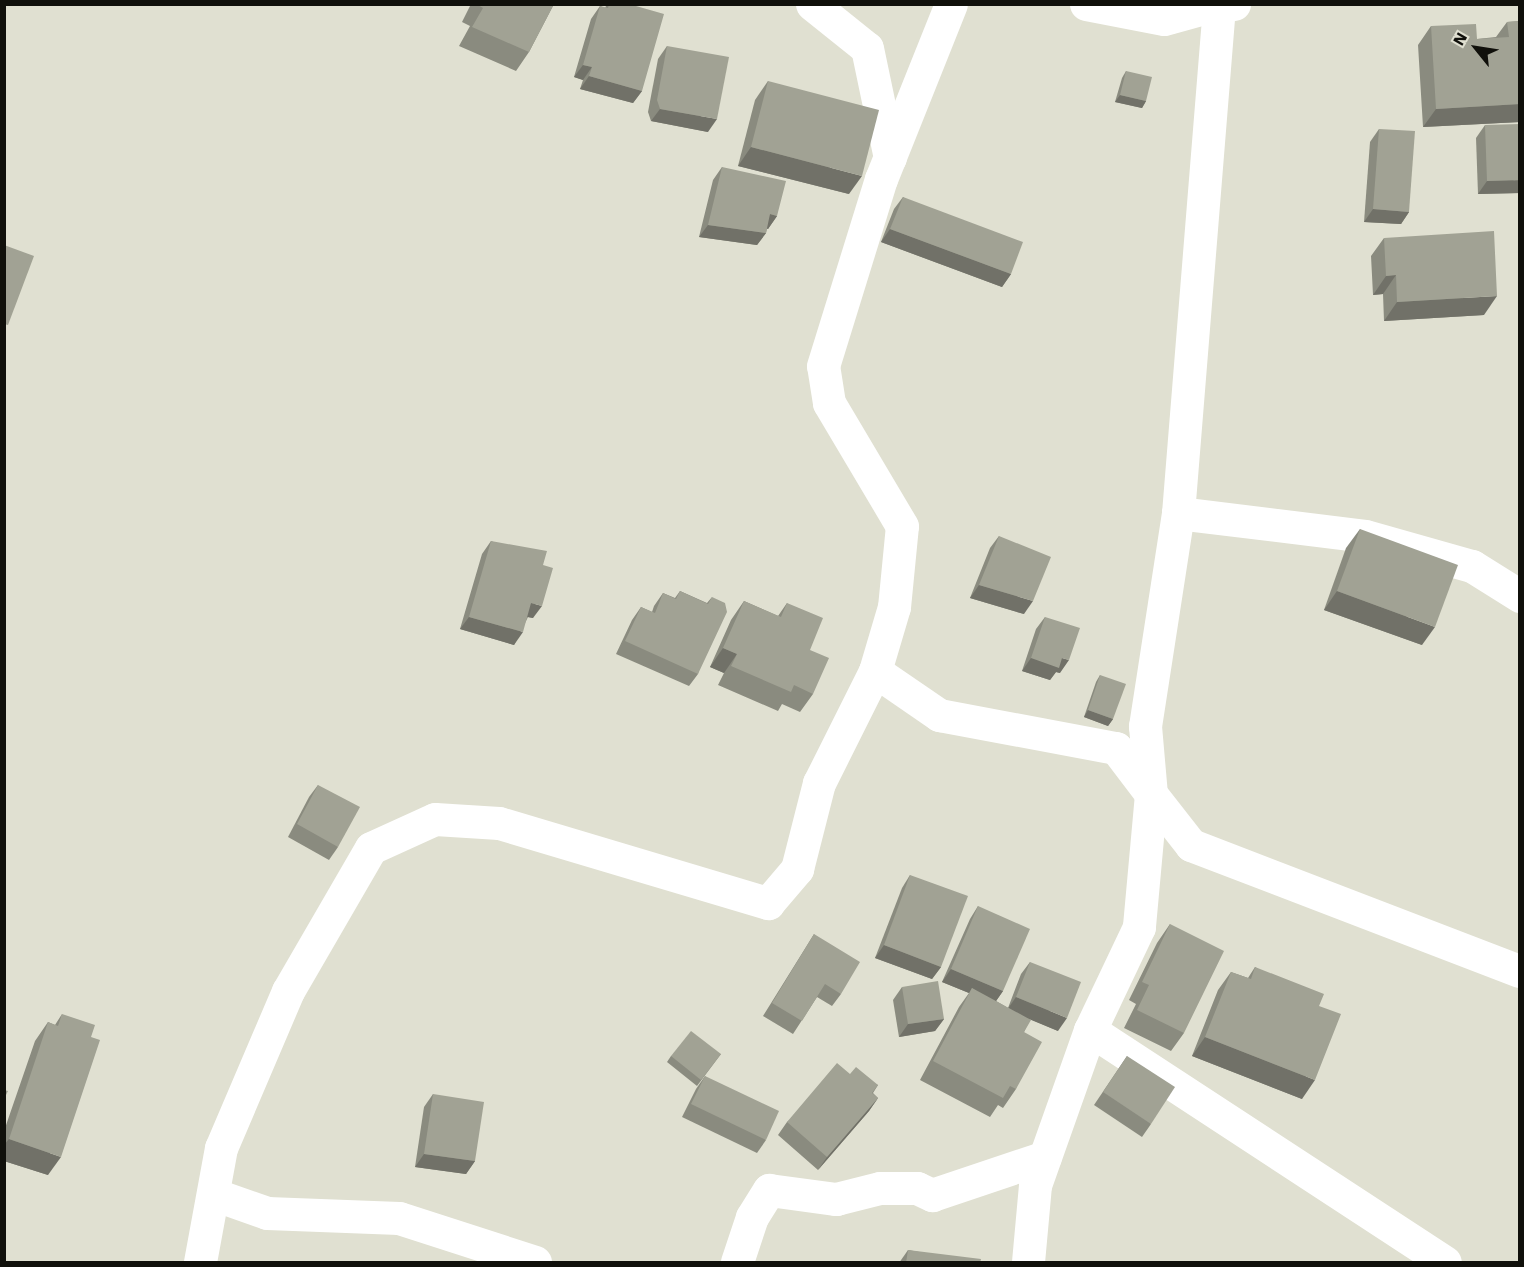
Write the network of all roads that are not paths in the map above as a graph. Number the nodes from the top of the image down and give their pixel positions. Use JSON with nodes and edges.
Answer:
{"nodes":[{"id":1,"x":812,"y":4,"type":"edge"},
{"id":2,"x":951,"y":4,"type":"edge"},
{"id":3,"x":1086,"y":4,"type":"edge"},
{"id":4,"x":1224,"y":5,"type":"edge"},
{"id":5,"x":890,"y":158,"type":"junction"},
{"id":6,"x":1179,"y":513,"type":"junction"},
{"id":7,"x":1520,"y":596,"type":"edge"},
{"id":8,"x":875,"y":671,"type":"junction"},
{"id":9,"x":1151,"y":794,"type":"junction"},
{"id":10,"x":1520,"y":971,"type":"edge"},
{"id":11,"x":1090,"y":1030,"type":"junction"},
{"id":12,"x":1045,"y":1157,"type":"junction"},
{"id":13,"x":213,"y":1194,"type":"junction"},
{"id":14,"x":200,"y":1263,"type":"edge"},
{"id":15,"x":535,"y":1263,"type":"edge"},
{"id":16,"x":737,"y":1263,"type":"edge"},
{"id":17,"x":1028,"y":1263,"type":"edge"},
{"id":18,"x":1445,"y":1263,"type":"edge"}],
"edges":[{"from":1,"to":5,"type":"street"},
{"from":2,"to":5,"type":"street"},
{"from":3,"to":4,"type":"street"},
{"from":4,"to":6,"type":"street"},
{"from":5,"to":8,"type":"street"},
{"from":6,"to":7,"type":"street"},
{"from":6,"to":9,"type":"street"},
{"from":8,"to":9,"type":"street"},
{"from":8,"to":13,"type":"street"},
{"from":9,"to":10,"type":"street"},
{"from":9,"to":11,"type":"street"},
{"from":11,"to":12,"type":"street"},
{"from":11,"to":18,"type":"street"},
{"from":12,"to":16,"type":"street"},
{"from":12,"to":17,"type":"street"},
{"from":13,"to":14,"type":"street"},
{"from":13,"to":15,"type":"street"}]}
